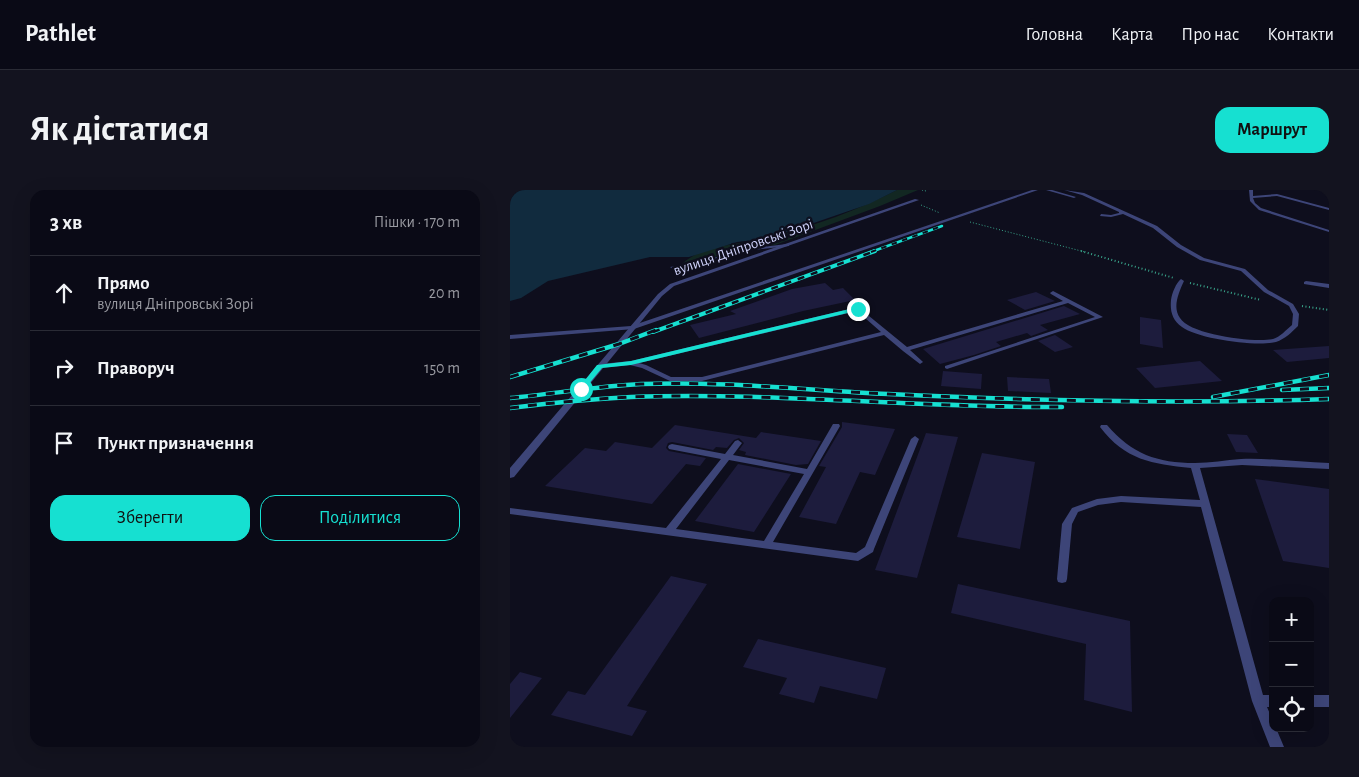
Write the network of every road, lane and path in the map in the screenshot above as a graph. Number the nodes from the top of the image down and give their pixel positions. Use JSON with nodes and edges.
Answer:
{"nodes":[{"id":1,"x":922,"y":190,"type":"edge"},
{"id":2,"x":1036,"y":190,"type":"edge"},
{"id":3,"x":1048,"y":190,"type":"edge"},
{"id":4,"x":1066,"y":190,"type":"edge"},
{"id":5,"x":1251,"y":190,"type":"edge"},
{"id":6,"x":927,"y":191,"type":"edge"},
{"id":7,"x":1251,"y":197,"type":"junction"},
{"id":8,"x":917,"y":200,"type":"junction"},
{"id":9,"x":1115,"y":208,"type":"junction"},
{"id":10,"x":1329,"y":209,"type":"edge"},
{"id":11,"x":1121,"y":211,"type":"junction"},
{"id":12,"x":1101,"y":215,"type":"dead end"},
{"id":13,"x":954,"y":218,"type":"junction"},
{"id":14,"x":1329,"y":231,"type":"edge"},
{"id":15,"x":787,"y":245,"type":"junction"},
{"id":16,"x":673,"y":268,"type":"dead end"},
{"id":17,"x":1181,"y":281,"type":"junction"},
{"id":18,"x":1306,"y":283,"type":"dead end"},
{"id":19,"x":1329,"y":286,"type":"edge"},
{"id":20,"x":1053,"y":293,"type":"dead end"},
{"id":21,"x":1068,"y":301,"type":"junction"},
{"id":22,"x":1265,"y":301,"type":"dead end"},
{"id":23,"x":1291,"y":305,"type":"junction"},
{"id":24,"x":1329,"y":310,"type":"edge"},
{"id":25,"x":632,"y":328,"type":"junction"},
{"id":26,"x":884,"y":333,"type":"junction"},
{"id":27,"x":510,"y":337,"type":"edge"},
{"id":28,"x":906,"y":350,"type":"junction"},
{"id":29,"x":920,"y":362,"type":"dead end"},
{"id":30,"x":631,"y":363,"type":"junction"},
{"id":31,"x":600,"y":366,"type":"junction"},
{"id":32,"x":947,"y":367,"type":"dead end"},
{"id":33,"x":836,"y":426,"type":"dead end"},
{"id":34,"x":1104,"y":427,"type":"dead end"},
{"id":35,"x":915,"y":439,"type":"dead end"},
{"id":36,"x":738,"y":443,"type":"dead end"},
{"id":37,"x":672,"y":447,"type":"dead end"},
{"id":38,"x":727,"y":456,"type":"junction"},
{"id":39,"x":1195,"y":466,"type":"junction"},
{"id":40,"x":1329,"y":466,"type":"edge"},
{"id":41,"x":809,"y":472,"type":"junction"},
{"id":42,"x":510,"y":475,"type":"edge"},
{"id":43,"x":1206,"y":504,"type":"junction"},
{"id":44,"x":510,"y":511,"type":"edge"},
{"id":45,"x":669,"y":531,"type":"junction"},
{"id":46,"x":767,"y":544,"type":"junction"},
{"id":47,"x":1062,"y":579,"type":"dead end"},
{"id":48,"x":1258,"y":701,"type":"junction"},
{"id":49,"x":1269,"y":701,"type":"edge"},
{"id":50,"x":1314,"y":701,"type":"edge"},
{"id":51,"x":1329,"y":702,"type":"edge"},
{"id":52,"x":1277,"y":747,"type":"edge"}],
"edges":[{"from":1,"to":6,"type":"path"},
{"from":2,"to":13,"type":"lane"},
{"from":3,"to":9,"type":"lane"},
{"from":4,"to":9,"type":"lane"},
{"from":5,"to":7,"type":"lane"},
{"from":6,"to":8,"type":"path"},
{"from":7,"to":10,"type":"lane"},
{"from":7,"to":14,"type":"lane"},
{"from":8,"to":13,"type":"path"},
{"from":8,"to":15,"type":"street","name":"вулиця Дніпровські Зорі"},
{"from":9,"to":11,"type":"lane"},
{"from":11,"to":12,"type":"lane"},
{"from":11,"to":23,"type":"lane"},
{"from":13,"to":17,"type":"path"},
{"from":13,"to":25,"type":"lane"},
{"from":15,"to":16,"type":"lane"},
{"from":15,"to":25,"type":"street","name":"вулиця Дніпровські Зорі"},
{"from":17,"to":22,"type":"path"},
{"from":17,"to":23,"type":"lane"},
{"from":18,"to":19,"type":"lane"},
{"from":20,"to":21,"type":"lane"},
{"from":21,"to":28,"type":"lane"},
{"from":21,"to":32,"type":"lane"},
{"from":23,"to":24,"type":"path"},
{"from":25,"to":27,"type":"lane"},
{"from":25,"to":31,"type":"street","name":"вулиця Дніпровські Зорі"},
{"from":26,"to":28,"type":"lane"},
{"from":26,"to":30,"type":"lane"},
{"from":26,"to":30,"type":"lane"},
{"from":28,"to":29,"type":"lane"},
{"from":30,"to":31,"type":"lane"},
{"from":31,"to":42,"type":"street","name":"вулиця Дніпровські Зорі"},
{"from":33,"to":41,"type":"lane"},
{"from":34,"to":39,"type":"lane"},
{"from":35,"to":46,"type":"lane"},
{"from":36,"to":38,"type":"lane"},
{"from":37,"to":38,"type":"lane"},
{"from":38,"to":41,"type":"lane"},
{"from":38,"to":45,"type":"lane"},
{"from":39,"to":40,"type":"lane"},
{"from":39,"to":43,"type":"lane"},
{"from":41,"to":46,"type":"lane"},
{"from":43,"to":47,"type":"lane"},
{"from":43,"to":48,"type":"lane"},
{"from":44,"to":45,"type":"lane"},
{"from":45,"to":46,"type":"lane"},
{"from":48,"to":49,"type":"lane"},
{"from":48,"to":52,"type":"lane"},
{"from":50,"to":51,"type":"lane"}]}
